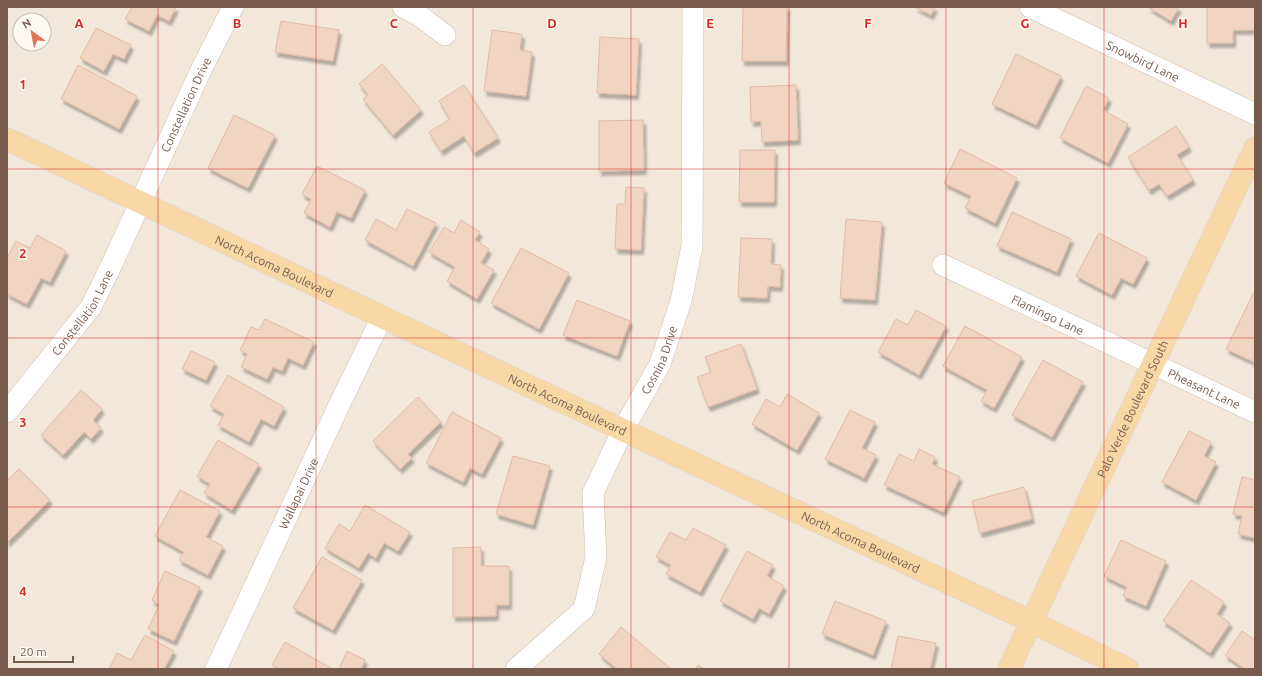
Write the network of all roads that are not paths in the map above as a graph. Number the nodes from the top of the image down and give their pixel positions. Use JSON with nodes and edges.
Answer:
{"nodes":[{"id":1,"x":233,"y":7,"type":"edge"},
{"id":2,"x":403,"y":7,"type":"edge"},
{"id":3,"x":693,"y":7,"type":"edge"},
{"id":4,"x":1030,"y":7,"type":"edge"},
{"id":5,"x":445,"y":34,"type":"dead end"},
{"id":6,"x":1255,"y":114,"type":"edge"},
{"id":7,"x":7,"y":139,"type":"edge"},
{"id":8,"x":1255,"y":148,"type":"edge"},
{"id":9,"x":140,"y":202,"type":"junction"},
{"id":10,"x":943,"y":264,"type":"dead end"},
{"id":11,"x":382,"y":317,"type":"junction"},
{"id":12,"x":1154,"y":364,"type":"junction"},
{"id":13,"x":7,"y":412,"type":"edge"},
{"id":14,"x":1255,"y":412,"type":"edge"},
{"id":15,"x":623,"y":430,"type":"junction"},
{"id":16,"x":1032,"y":622,"type":"junction"},
{"id":17,"x":524,"y":666,"type":"edge"},
{"id":18,"x":216,"y":669,"type":"edge"},
{"id":19,"x":1009,"y":669,"type":"edge"},
{"id":20,"x":1128,"y":669,"type":"edge"}],
"edges":[{"from":1,"to":9,"type":"street","name":"Constellation Drive"},
{"from":2,"to":5,"type":"street"},
{"from":3,"to":15,"type":"street","name":"Cosnina Drive"},
{"from":4,"to":6,"type":"street","name":"Snowbird Lane"},
{"from":7,"to":9,"type":"main road","name":"North Acoma Boulevard"},
{"from":8,"to":12,"type":"main road","name":"Palo Verde Boulevard South"},
{"from":9,"to":11,"type":"main road","name":"North Acoma Boulevard"},
{"from":9,"to":13,"type":"street","name":"Constellation Lane"},
{"from":10,"to":12,"type":"street","name":"Flamingo Lane"},
{"from":11,"to":15,"type":"main road","name":"North Acoma Boulevard"},
{"from":11,"to":18,"type":"street","name":"Wallapai Drive"},
{"from":12,"to":14,"type":"street","name":"Pheasant Lane"},
{"from":12,"to":16,"type":"main road","name":"Palo Verde Boulevard South"},
{"from":15,"to":16,"type":"main road","name":"North Acoma Boulevard"},
{"from":15,"to":17,"type":"street","name":"Cosnina Drive"},
{"from":16,"to":19,"type":"main road","name":"Palo Verde Boulevard South"},
{"from":16,"to":20,"type":"main road","name":"North Acoma Boulevard"}]}
